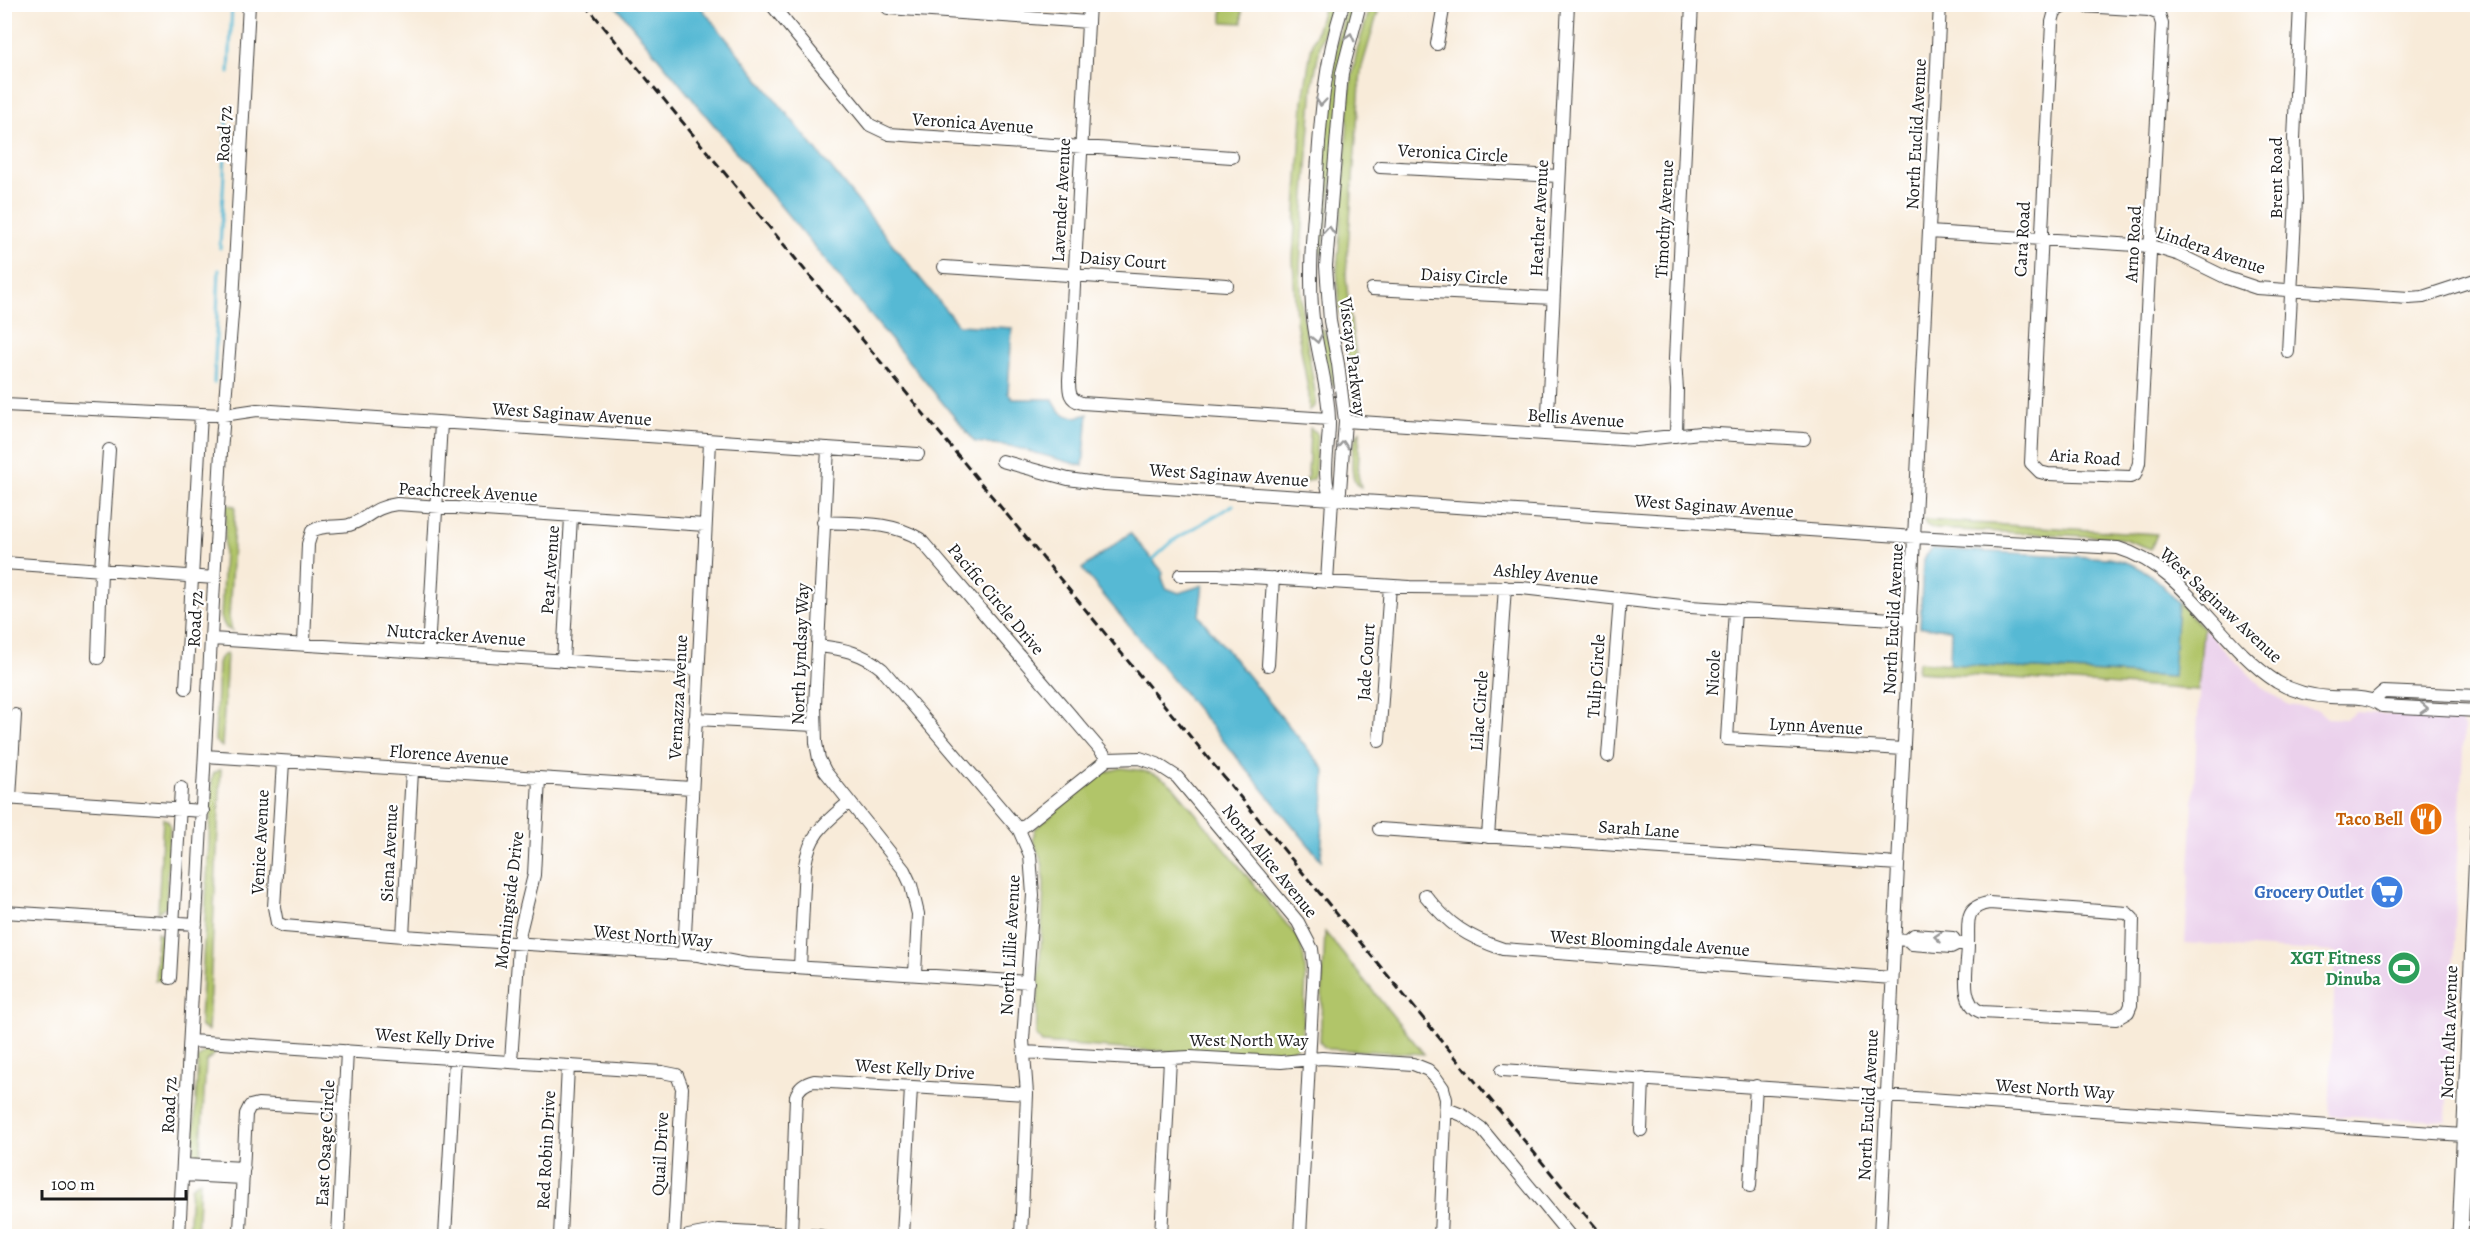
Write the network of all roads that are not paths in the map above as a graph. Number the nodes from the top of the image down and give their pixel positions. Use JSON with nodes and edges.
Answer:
{"nodes":[{"id":1,"x":249,"y":4,"type":"edge"},
{"id":2,"x":771,"y":4,"type":"edge"},
{"id":3,"x":1089,"y":4,"type":"edge"},
{"id":4,"x":1343,"y":4,"type":"edge"},
{"id":5,"x":1360,"y":4,"type":"edge"},
{"id":6,"x":1444,"y":4,"type":"edge"},
{"id":7,"x":1568,"y":4,"type":"edge"},
{"id":8,"x":1692,"y":4,"type":"edge"},
{"id":9,"x":1940,"y":4,"type":"edge"},
{"id":10,"x":2300,"y":4,"type":"edge"},
{"id":11,"x":888,"y":8,"type":"dead end"},
{"id":12,"x":2055,"y":11,"type":"joint"},
{"id":13,"x":1088,"y":22,"type":"junction"},
{"id":14,"x":1437,"y":44,"type":"dead end"},
{"id":15,"x":1082,"y":148,"type":"junction"},
{"id":16,"x":1232,"y":157,"type":"dead end"},
{"id":17,"x":1380,"y":167,"type":"dead end"},
{"id":18,"x":1559,"y":177,"type":"junction"},
{"id":19,"x":1929,"y":232,"type":"junction"},
{"id":20,"x":2040,"y":238,"type":"junction"},
{"id":21,"x":2151,"y":246,"type":"junction"},
{"id":22,"x":1311,"y":262,"type":"junction"},
{"id":23,"x":944,"y":267,"type":"dead end"},
{"id":24,"x":1075,"y":274,"type":"junction"},
{"id":25,"x":2478,"y":279,"type":"edge"},
{"id":26,"x":1227,"y":285,"type":"dead end"},
{"id":27,"x":1372,"y":289,"type":"dead end"},
{"id":28,"x":2290,"y":290,"type":"junction"},
{"id":29,"x":1554,"y":298,"type":"junction"},
{"id":30,"x":1330,"y":321,"type":"junction"},
{"id":31,"x":2288,"y":352,"type":"dead end"},
{"id":32,"x":4,"y":405,"type":"edge"},
{"id":33,"x":201,"y":414,"type":"junction"},
{"id":34,"x":223,"y":415,"type":"junction"},
{"id":35,"x":1329,"y":419,"type":"junction"},
{"id":36,"x":1345,"y":421,"type":"junction"},
{"id":37,"x":441,"y":423,"type":"junction"},
{"id":38,"x":1547,"y":434,"type":"junction"},
{"id":39,"x":1676,"y":436,"type":"junction"},
{"id":40,"x":1804,"y":439,"type":"dead end"},
{"id":41,"x":710,"y":442,"type":"junction"},
{"id":42,"x":828,"y":448,"type":"junction"},
{"id":43,"x":109,"y":450,"type":"dead end"},
{"id":44,"x":918,"y":454,"type":"dead end"},
{"id":45,"x":1002,"y":461,"type":"dead end"},
{"id":46,"x":2034,"y":468,"type":"joint"},
{"id":47,"x":2135,"y":475,"type":"joint"},
{"id":48,"x":1332,"y":500,"type":"junction"},
{"id":49,"x":437,"y":507,"type":"junction"},
{"id":50,"x":571,"y":517,"type":"junction"},
{"id":51,"x":823,"y":522,"type":"junction"},
{"id":52,"x":705,"y":525,"type":"junction"},
{"id":53,"x":1915,"y":537,"type":"junction"},
{"id":54,"x":4,"y":563,"type":"edge"},
{"id":55,"x":101,"y":570,"type":"junction"},
{"id":56,"x":1180,"y":575,"type":"dead end"},
{"id":57,"x":194,"y":576,"type":"junction"},
{"id":58,"x":215,"y":578,"type":"junction"},
{"id":59,"x":1273,"y":579,"type":"junction"},
{"id":60,"x":1327,"y":582,"type":"junction"},
{"id":61,"x":1390,"y":586,"type":"junction"},
{"id":62,"x":1505,"y":587,"type":"junction"},
{"id":63,"x":1620,"y":599,"type":"junction"},
{"id":64,"x":1735,"y":610,"type":"junction"},
{"id":65,"x":1910,"y":620,"type":"junction"},
{"id":66,"x":212,"y":639,"type":"junction"},
{"id":67,"x":304,"y":643,"type":"junction"},
{"id":68,"x":819,"y":646,"type":"junction"},
{"id":69,"x":428,"y":651,"type":"junction"},
{"id":70,"x":99,"y":658,"type":"dead end"},
{"id":71,"x":562,"y":661,"type":"junction"},
{"id":72,"x":1268,"y":665,"type":"dead end"},
{"id":73,"x":698,"y":669,"type":"junction"},
{"id":74,"x":186,"y":688,"type":"dead end"},
{"id":75,"x":2478,"y":696,"type":"edge"},
{"id":76,"x":2374,"y":700,"type":"junction"},
{"id":77,"x":2478,"y":711,"type":"edge"},
{"id":78,"x":15,"y":715,"type":"dead end"},
{"id":79,"x":695,"y":719,"type":"junction"},
{"id":80,"x":814,"y":725,"type":"junction"},
{"id":81,"x":1727,"y":739,"type":"joint"},
{"id":82,"x":1379,"y":741,"type":"dead end"},
{"id":83,"x":1904,"y":749,"type":"junction"},
{"id":84,"x":205,"y":756,"type":"junction"},
{"id":85,"x":1608,"y":756,"type":"dead end"},
{"id":86,"x":1108,"y":759,"type":"junction"},
{"id":87,"x":282,"y":762,"type":"junction"},
{"id":88,"x":412,"y":771,"type":"junction"},
{"id":89,"x":539,"y":779,"type":"junction"},
{"id":90,"x":181,"y":788,"type":"dead end"},
{"id":91,"x":692,"y":788,"type":"junction"},
{"id":92,"x":7,"y":798,"type":"edge"},
{"id":93,"x":848,"y":802,"type":"junction"},
{"id":94,"x":180,"y":810,"type":"junction"},
{"id":95,"x":203,"y":811,"type":"junction"},
{"id":96,"x":2478,"y":828,"type":"edge"},
{"id":97,"x":1379,"y":829,"type":"dead end"},
{"id":98,"x":1019,"y":830,"type":"junction"},
{"id":99,"x":1488,"y":837,"type":"junction"},
{"id":100,"x":1898,"y":864,"type":"junction"},
{"id":101,"x":1425,"y":895,"type":"dead end"},
{"id":102,"x":4,"y":912,"type":"edge"},
{"id":103,"x":174,"y":922,"type":"junction"},
{"id":104,"x":277,"y":922,"type":"joint"},
{"id":105,"x":196,"y":924,"type":"junction"},
{"id":106,"x":403,"y":936,"type":"junction"},
{"id":107,"x":1894,"y":939,"type":"junction"},
{"id":108,"x":1963,"y":944,"type":"junction"},
{"id":109,"x":519,"y":945,"type":"junction"},
{"id":110,"x":684,"y":954,"type":"junction"},
{"id":111,"x":800,"y":967,"type":"junction"},
{"id":112,"x":915,"y":974,"type":"junction"},
{"id":113,"x":170,"y":978,"type":"dead end"},
{"id":114,"x":1892,"y":978,"type":"junction"},
{"id":115,"x":1028,"y":982,"type":"junction"},
{"id":116,"x":190,"y":1041,"type":"junction"},
{"id":117,"x":347,"y":1051,"type":"junction"},
{"id":118,"x":1024,"y":1052,"type":"junction"},
{"id":119,"x":455,"y":1058,"type":"junction"},
{"id":120,"x":1170,"y":1059,"type":"junction"},
{"id":121,"x":1310,"y":1059,"type":"junction"},
{"id":122,"x":512,"y":1061,"type":"junction"},
{"id":123,"x":568,"y":1066,"type":"junction"},
{"id":124,"x":1502,"y":1070,"type":"dead end"},
{"id":125,"x":677,"y":1075,"type":"joint"},
{"id":126,"x":1643,"y":1079,"type":"junction"},
{"id":127,"x":1756,"y":1086,"type":"junction"},
{"id":128,"x":911,"y":1088,"type":"junction"},
{"id":129,"x":1027,"y":1094,"type":"junction"},
{"id":130,"x":1887,"y":1095,"type":"junction"},
{"id":131,"x":345,"y":1109,"type":"junction"},
{"id":132,"x":1447,"y":1109,"type":"junction"},
{"id":133,"x":1641,"y":1130,"type":"dead end"},
{"id":134,"x":2471,"y":1135,"type":"edge"},
{"id":135,"x":183,"y":1170,"type":"junction"},
{"id":136,"x":243,"y":1173,"type":"junction"},
{"id":137,"x":1750,"y":1186,"type":"dead end"},
{"id":138,"x":791,"y":1234,"type":"junction"},
{"id":139,"x":179,"y":1236,"type":"edge"},
{"id":140,"x":242,"y":1236,"type":"edge"},
{"id":141,"x":338,"y":1236,"type":"edge"},
{"id":142,"x":445,"y":1236,"type":"edge"},
{"id":143,"x":560,"y":1236,"type":"edge"},
{"id":144,"x":674,"y":1236,"type":"edge"},
{"id":145,"x":688,"y":1236,"type":"edge"},
{"id":146,"x":821,"y":1236,"type":"edge"},
{"id":147,"x":903,"y":1236,"type":"edge"},
{"id":148,"x":1021,"y":1236,"type":"edge"},
{"id":149,"x":1161,"y":1236,"type":"edge"},
{"id":150,"x":1300,"y":1236,"type":"edge"},
{"id":151,"x":1440,"y":1236,"type":"edge"},
{"id":152,"x":1570,"y":1236,"type":"edge"},
{"id":153,"x":1880,"y":1236,"type":"edge"},
{"id":154,"x":2460,"y":1236,"type":"edge"}],
"edges":[{"from":1,"to":34,"type":"street","name":"Road 72"},
{"from":2,"to":15,"type":"street","name":"Veronica Avenue"},
{"from":3,"to":13,"type":"street","name":"Lavender Avenue"},
{"from":4,"to":22,"type":"street","name":"Viscaya Parkway","one_way":true},
{"from":30,"to":5,"type":"street","name":"Viscaya Parkway","one_way":true},
{"from":6,"to":14,"type":"street"},
{"from":7,"to":18,"type":"street","name":"Heather Avenue"},
{"from":8,"to":39,"type":"street","name":"Timothy Avenue"},
{"from":9,"to":19,"type":"street","name":"North Euclid Avenue"},
{"from":10,"to":28,"type":"street","name":"Brent Road"},
{"from":11,"to":13,"type":"street"},
{"from":12,"to":20,"type":"street","name":"Cara Road"},
{"from":12,"to":21,"type":"street","name":"Arno Road"},
{"from":13,"to":15,"type":"street","name":"Lavender Avenue"},
{"from":15,"to":16,"type":"street","name":"Veronica Avenue"},
{"from":15,"to":24,"type":"street","name":"Lavender Avenue"},
{"from":17,"to":18,"type":"street","name":"Veronica Circle"},
{"from":18,"to":29,"type":"street","name":"Heather Avenue"},
{"from":19,"to":20,"type":"street","name":"Lindera Avenue"},
{"from":19,"to":53,"type":"street","name":"North Euclid Avenue"},
{"from":20,"to":21,"type":"street","name":"Lindera Avenue"},
{"from":20,"to":46,"type":"street","name":"Cara Road"},
{"from":21,"to":28,"type":"street","name":"Lindera Avenue"},
{"from":21,"to":47,"type":"street","name":"Arno Road"},
{"from":22,"to":30,"type":"street"},
{"from":22,"to":35,"type":"street","name":"Viscaya Parkway","one_way":true},
{"from":23,"to":24,"type":"street","name":"Daisy Court"},
{"from":24,"to":26,"type":"street","name":"Daisy Court"},
{"from":24,"to":35,"type":"street","name":"Lavender Avenue"},
{"from":25,"to":28,"type":"street","name":"Lindera Avenue"},
{"from":27,"to":29,"type":"street","name":"Daisy Circle"},
{"from":28,"to":31,"type":"street","name":"Brent Road"},
{"from":29,"to":38,"type":"street","name":"Heather Avenue"},
{"from":30,"to":36,"type":"street","name":"Viscaya Parkway"},
{"from":32,"to":33,"type":"street","name":"West Saginaw Avenue"},
{"from":33,"to":34,"type":"street","name":"West Saginaw Avenue"},
{"from":33,"to":57,"type":"street"},
{"from":34,"to":37,"type":"street","name":"West Saginaw Avenue"},
{"from":34,"to":58,"type":"street","name":"Road 72"},
{"from":35,"to":48,"type":"street","name":"Viscaya Parkway"},
{"from":36,"to":38,"type":"street","name":"Bellis Avenue"},
{"from":48,"to":36,"type":"street","name":"Viscaya Parkway","one_way":true},
{"from":37,"to":41,"type":"street","name":"West Saginaw Avenue"},
{"from":37,"to":49,"type":"street"},
{"from":38,"to":39,"type":"street","name":"Bellis Avenue"},
{"from":39,"to":40,"type":"street","name":"Bellis Avenue"},
{"from":41,"to":42,"type":"street","name":"West Saginaw Avenue"},
{"from":41,"to":52,"type":"street","name":"Vernazza Avenue"},
{"from":42,"to":44,"type":"street","name":"West Saginaw Avenue"},
{"from":42,"to":51,"type":"street","name":"North Lyndsay Way"},
{"from":43,"to":55,"type":"street"},
{"from":45,"to":48,"type":"street","name":"West Saginaw Avenue"},
{"from":46,"to":47,"type":"street","name":"Aria Road"},
{"from":48,"to":53,"type":"street","name":"West Saginaw Avenue"},
{"from":48,"to":60,"type":"street"},
{"from":49,"to":50,"type":"street","name":"Peachcreek Avenue"},
{"from":49,"to":67,"type":"street","name":"Peachcreek Avenue"},
{"from":49,"to":69,"type":"street"},
{"from":50,"to":52,"type":"street","name":"Peachcreek Avenue"},
{"from":50,"to":71,"type":"street","name":"Pear Avenue"},
{"from":51,"to":68,"type":"street","name":"North Lyndsay Way"},
{"from":51,"to":86,"type":"street","name":"Pacific Circle Drive"},
{"from":52,"to":73,"type":"street","name":"Vernazza Avenue"},
{"from":53,"to":65,"type":"street","name":"North Euclid Avenue"},
{"from":53,"to":76,"type":"street","name":"West Saginaw Avenue"},
{"from":54,"to":55,"type":"street"},
{"from":55,"to":57,"type":"street"},
{"from":55,"to":70,"type":"street"},
{"from":56,"to":59,"type":"street","name":"Ashley Avenue"},
{"from":57,"to":58,"type":"street"},
{"from":57,"to":74,"type":"street"},
{"from":58,"to":66,"type":"street","name":"Road 72"},
{"from":59,"to":60,"type":"street","name":"Ashley Avenue"},
{"from":59,"to":72,"type":"street"},
{"from":60,"to":61,"type":"street","name":"Ashley Avenue"},
{"from":61,"to":62,"type":"street","name":"Ashley Avenue"},
{"from":61,"to":82,"type":"street","name":"Jade Court"},
{"from":62,"to":63,"type":"street","name":"Ashley Avenue"},
{"from":62,"to":99,"type":"street","name":"Lilac Circle"},
{"from":63,"to":64,"type":"street","name":"Ashley Avenue"},
{"from":63,"to":85,"type":"street","name":"Tulip Circle"},
{"from":64,"to":65,"type":"street","name":"Ashley Avenue"},
{"from":64,"to":81,"type":"street","name":"Nicole"},
{"from":65,"to":83,"type":"street","name":"North Euclid Avenue"},
{"from":66,"to":67,"type":"street","name":"Nutcracker Avenue"},
{"from":66,"to":84,"type":"street","name":"Road 72"},
{"from":67,"to":69,"type":"street","name":"Nutcracker Avenue"},
{"from":68,"to":80,"type":"street","name":"North Lyndsay Way"},
{"from":68,"to":98,"type":"street","name":"North Lillie Avenue"},
{"from":69,"to":71,"type":"street","name":"Nutcracker Avenue"},
{"from":71,"to":73,"type":"street","name":"Nutcracker Avenue"},
{"from":73,"to":79,"type":"street","name":"Vernazza Avenue"},
{"from":75,"to":76,"type":"street","name":"West Saginaw Avenue"},
{"from":76,"to":77,"type":"street","name":"West Saginaw Avenue","one_way":true},
{"from":78,"to":92,"type":"street"},
{"from":79,"to":80,"type":"street"},
{"from":79,"to":91,"type":"street","name":"Vernazza Avenue"},
{"from":80,"to":93,"type":"street","name":"North Lyndsay Way"},
{"from":81,"to":83,"type":"street","name":"Lynn Avenue"},
{"from":83,"to":100,"type":"street","name":"North Euclid Avenue"},
{"from":84,"to":87,"type":"street","name":"Florence Avenue"},
{"from":84,"to":95,"type":"street","name":"Road 72"},
{"from":86,"to":98,"type":"street"},
{"from":86,"to":121,"type":"street","name":"North Alice Avenue"},
{"from":87,"to":88,"type":"street","name":"Florence Avenue"},
{"from":87,"to":104,"type":"street","name":"Venice Avenue"},
{"from":88,"to":89,"type":"street","name":"Florence Avenue"},
{"from":88,"to":106,"type":"street","name":"Siena Avenue"},
{"from":89,"to":91,"type":"street","name":"Florence Avenue"},
{"from":89,"to":109,"type":"street","name":"Morningside Drive"},
{"from":90,"to":94,"type":"street"},
{"from":91,"to":110,"type":"street","name":"Vernazza Avenue"},
{"from":92,"to":94,"type":"street"},
{"from":93,"to":111,"type":"street"},
{"from":93,"to":112,"type":"street","name":"North Lyndsay Way"},
{"from":94,"to":95,"type":"street"},
{"from":94,"to":103,"type":"street"},
{"from":95,"to":105,"type":"street","name":"Road 72"},
{"from":96,"to":134,"type":"main road","name":"North Alta Avenue"},
{"from":97,"to":99,"type":"street","name":"Sarah Lane"},
{"from":98,"to":115,"type":"street","name":"North Lillie Avenue"},
{"from":99,"to":100,"type":"street","name":"Sarah Lane"},
{"from":100,"to":107,"type":"street","name":"North Euclid Avenue"},
{"from":101,"to":114,"type":"street","name":"West Bloomingdale Avenue"},
{"from":102,"to":103,"type":"street"},
{"from":103,"to":105,"type":"street"},
{"from":103,"to":113,"type":"street"},
{"from":104,"to":106,"type":"street","name":"West North Way"},
{"from":105,"to":116,"type":"street","name":"Road 72"},
{"from":106,"to":109,"type":"street","name":"West North Way"},
{"from":107,"to":108,"type":"street"},
{"from":107,"to":114,"type":"street","name":"North Euclid Avenue"},
{"from":108,"to":108,"type":"street"},
{"from":109,"to":110,"type":"street","name":"West North Way"},
{"from":109,"to":122,"type":"street","name":"Morningside Drive"},
{"from":110,"to":111,"type":"street","name":"West North Way"},
{"from":111,"to":112,"type":"street","name":"West North Way"},
{"from":112,"to":115,"type":"street","name":"West North Way"},
{"from":114,"to":130,"type":"street","name":"North Euclid Avenue"},
{"from":115,"to":118,"type":"street","name":"North Lillie Avenue"},
{"from":116,"to":117,"type":"street","name":"West Kelly Drive"},
{"from":116,"to":135,"type":"street","name":"Road 72"},
{"from":117,"to":119,"type":"street","name":"West Kelly Drive"},
{"from":117,"to":131,"type":"street","name":"East Osage Circle"},
{"from":118,"to":120,"type":"street","name":"West North Way"},
{"from":118,"to":129,"type":"street","name":"North Lillie Avenue"},
{"from":119,"to":122,"type":"street","name":"West Kelly Drive"},
{"from":119,"to":142,"type":"street"},
{"from":120,"to":121,"type":"street","name":"West North Way"},
{"from":120,"to":149,"type":"street"},
{"from":121,"to":132,"type":"street","name":"West North Way"},
{"from":121,"to":150,"type":"street","name":"North Alice Avenue"},
{"from":122,"to":123,"type":"street","name":"West Kelly Drive"},
{"from":123,"to":125,"type":"street","name":"West Kelly Drive"},
{"from":123,"to":143,"type":"street","name":"Red Robin Drive"},
{"from":124,"to":126,"type":"street","name":"West North Way"},
{"from":125,"to":144,"type":"street","name":"Quail Drive"},
{"from":126,"to":127,"type":"street","name":"West North Way"},
{"from":126,"to":133,"type":"street"},
{"from":127,"to":130,"type":"street","name":"West North Way"},
{"from":127,"to":137,"type":"street"},
{"from":128,"to":129,"type":"street","name":"West Kelly Drive"},
{"from":128,"to":138,"type":"street","name":"West Kelly Drive"},
{"from":128,"to":147,"type":"street"},
{"from":129,"to":148,"type":"street","name":"North Lillie Avenue"},
{"from":130,"to":134,"type":"street","name":"West North Way"},
{"from":130,"to":153,"type":"street","name":"North Euclid Avenue"},
{"from":131,"to":136,"type":"street"},
{"from":131,"to":141,"type":"street","name":"East Osage Circle"},
{"from":132,"to":151,"type":"street"},
{"from":132,"to":152,"type":"street"},
{"from":134,"to":154,"type":"main road","name":"North Alta Avenue"},
{"from":135,"to":136,"type":"street"},
{"from":135,"to":139,"type":"street","name":"Road 72"},
{"from":136,"to":140,"type":"street"},
{"from":138,"to":145,"type":"street"},
{"from":138,"to":146,"type":"street"}]}
